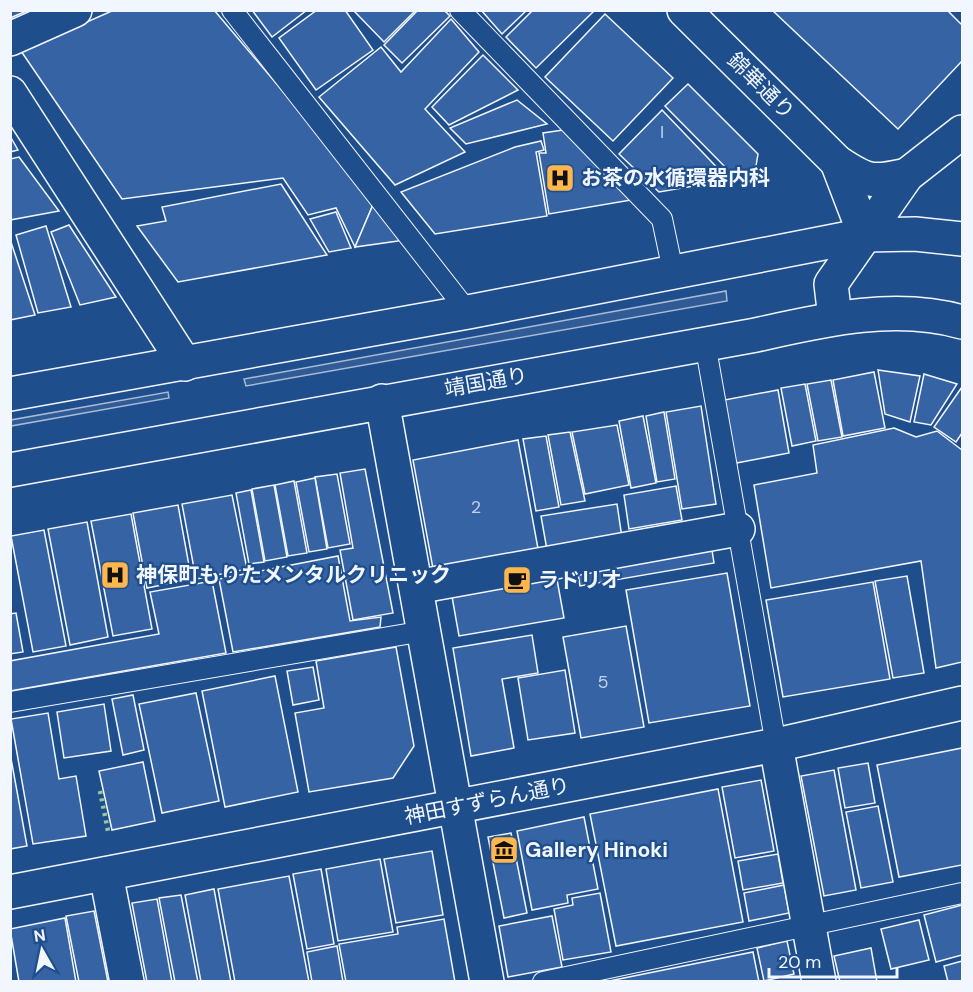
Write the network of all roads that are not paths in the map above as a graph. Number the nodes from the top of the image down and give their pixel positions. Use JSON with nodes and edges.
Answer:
{"nodes":[{"id":1,"x":75,"y":10,"type":"edge"},
{"id":2,"x":232,"y":10,"type":"edge"},
{"id":3,"x":460,"y":10,"type":"edge"},
{"id":4,"x":684,"y":10,"type":"edge"},
{"id":5,"x":10,"y":39,"type":"edge"},
{"id":6,"x":10,"y":93,"type":"edge"},
{"id":7,"x":963,"y":132,"type":"edge"},
{"id":8,"x":837,"y":162,"type":"junction"},
{"id":9,"x":907,"y":175,"type":"junction"},
{"id":10,"x":865,"y":235,"type":"junction"},
{"id":11,"x":963,"y":239,"type":"edge"},
{"id":12,"x":673,"y":271,"type":"junction"},
{"id":13,"x":468,"y":312,"type":"junction"},
{"id":14,"x":835,"y":318,"type":"junction"},
{"id":15,"x":963,"y":322,"type":"edge"},
{"id":16,"x":705,"y":344,"type":"junction"},
{"id":17,"x":185,"y":364,"type":"junction"},
{"id":18,"x":10,"y":394,"type":"edge"},
{"id":19,"x":382,"y":401,"type":"junction"},
{"id":20,"x":10,"y":470,"type":"edge"},
{"id":21,"x":738,"y":529,"type":"junction"},
{"id":22,"x":416,"y":587,"type":"junction"},
{"id":23,"x":424,"y":631,"type":"junction"},
{"id":24,"x":10,"y":702,"type":"edge"},
{"id":25,"x":963,"y":703,"type":"edge"},
{"id":26,"x":776,"y":745,"type":"junction"},
{"id":27,"x":456,"y":807,"type":"junction"},
{"id":28,"x":106,"y":874,"type":"junction"},
{"id":29,"x":10,"y":892,"type":"edge"},
{"id":30,"x":963,"y":892,"type":"edge"},
{"id":31,"x":809,"y":926,"type":"junction"},
{"id":32,"x":127,"y":981,"type":"edge"},
{"id":33,"x":488,"y":981,"type":"edge"},
{"id":34,"x":543,"y":981,"type":"edge"},
{"id":35,"x":819,"y":981,"type":"edge"}],
"edges":[{"from":1,"to":5,"type":"street"},
{"from":2,"to":13,"type":"lane"},
{"from":3,"to":12,"type":"lane"},
{"from":4,"to":8,"type":"street","name":"錦華通り"},
{"from":6,"to":17,"type":"street"},
{"from":7,"to":9,"type":"street"},
{"from":8,"to":9,"type":"street","name":"錦華通り"},
{"from":8,"to":10,"type":"street","name":"錦華通り"},
{"from":9,"to":10,"type":"street"},
{"from":10,"to":11,"type":"street"},
{"from":10,"to":12,"type":"street"},
{"from":10,"to":14,"type":"street"},
{"from":12,"to":13,"type":"street"},
{"from":13,"to":17,"type":"street"},
{"from":14,"to":15,"type":"street","name":"靖国通り"},
{"from":14,"to":16,"type":"street","name":"靖国通り"},
{"from":16,"to":19,"type":"street","name":"靖国通り"},
{"from":16,"to":21,"type":"lane"},
{"from":17,"to":18,"type":"street"},
{"from":19,"to":20,"type":"street","name":"靖国通り"},
{"from":19,"to":22,"type":"street"},
{"from":21,"to":22,"type":"street"},
{"from":21,"to":26,"type":"lane"},
{"from":22,"to":23,"type":"street"},
{"from":23,"to":24,"type":"lane"},
{"from":23,"to":27,"type":"street"},
{"from":25,"to":26,"type":"street","name":"神田すずらん通り"},
{"from":26,"to":27,"type":"street","name":"神田すずらん通り"},
{"from":26,"to":31,"type":"street"},
{"from":27,"to":28,"type":"street","name":"神田すずらん通り"},
{"from":27,"to":33,"type":"street"},
{"from":28,"to":29,"type":"street","name":"神田すずらん通り"},
{"from":28,"to":32,"type":"street"},
{"from":30,"to":31,"type":"lane"},
{"from":31,"to":34,"type":"lane"},
{"from":31,"to":35,"type":"street"}]}
